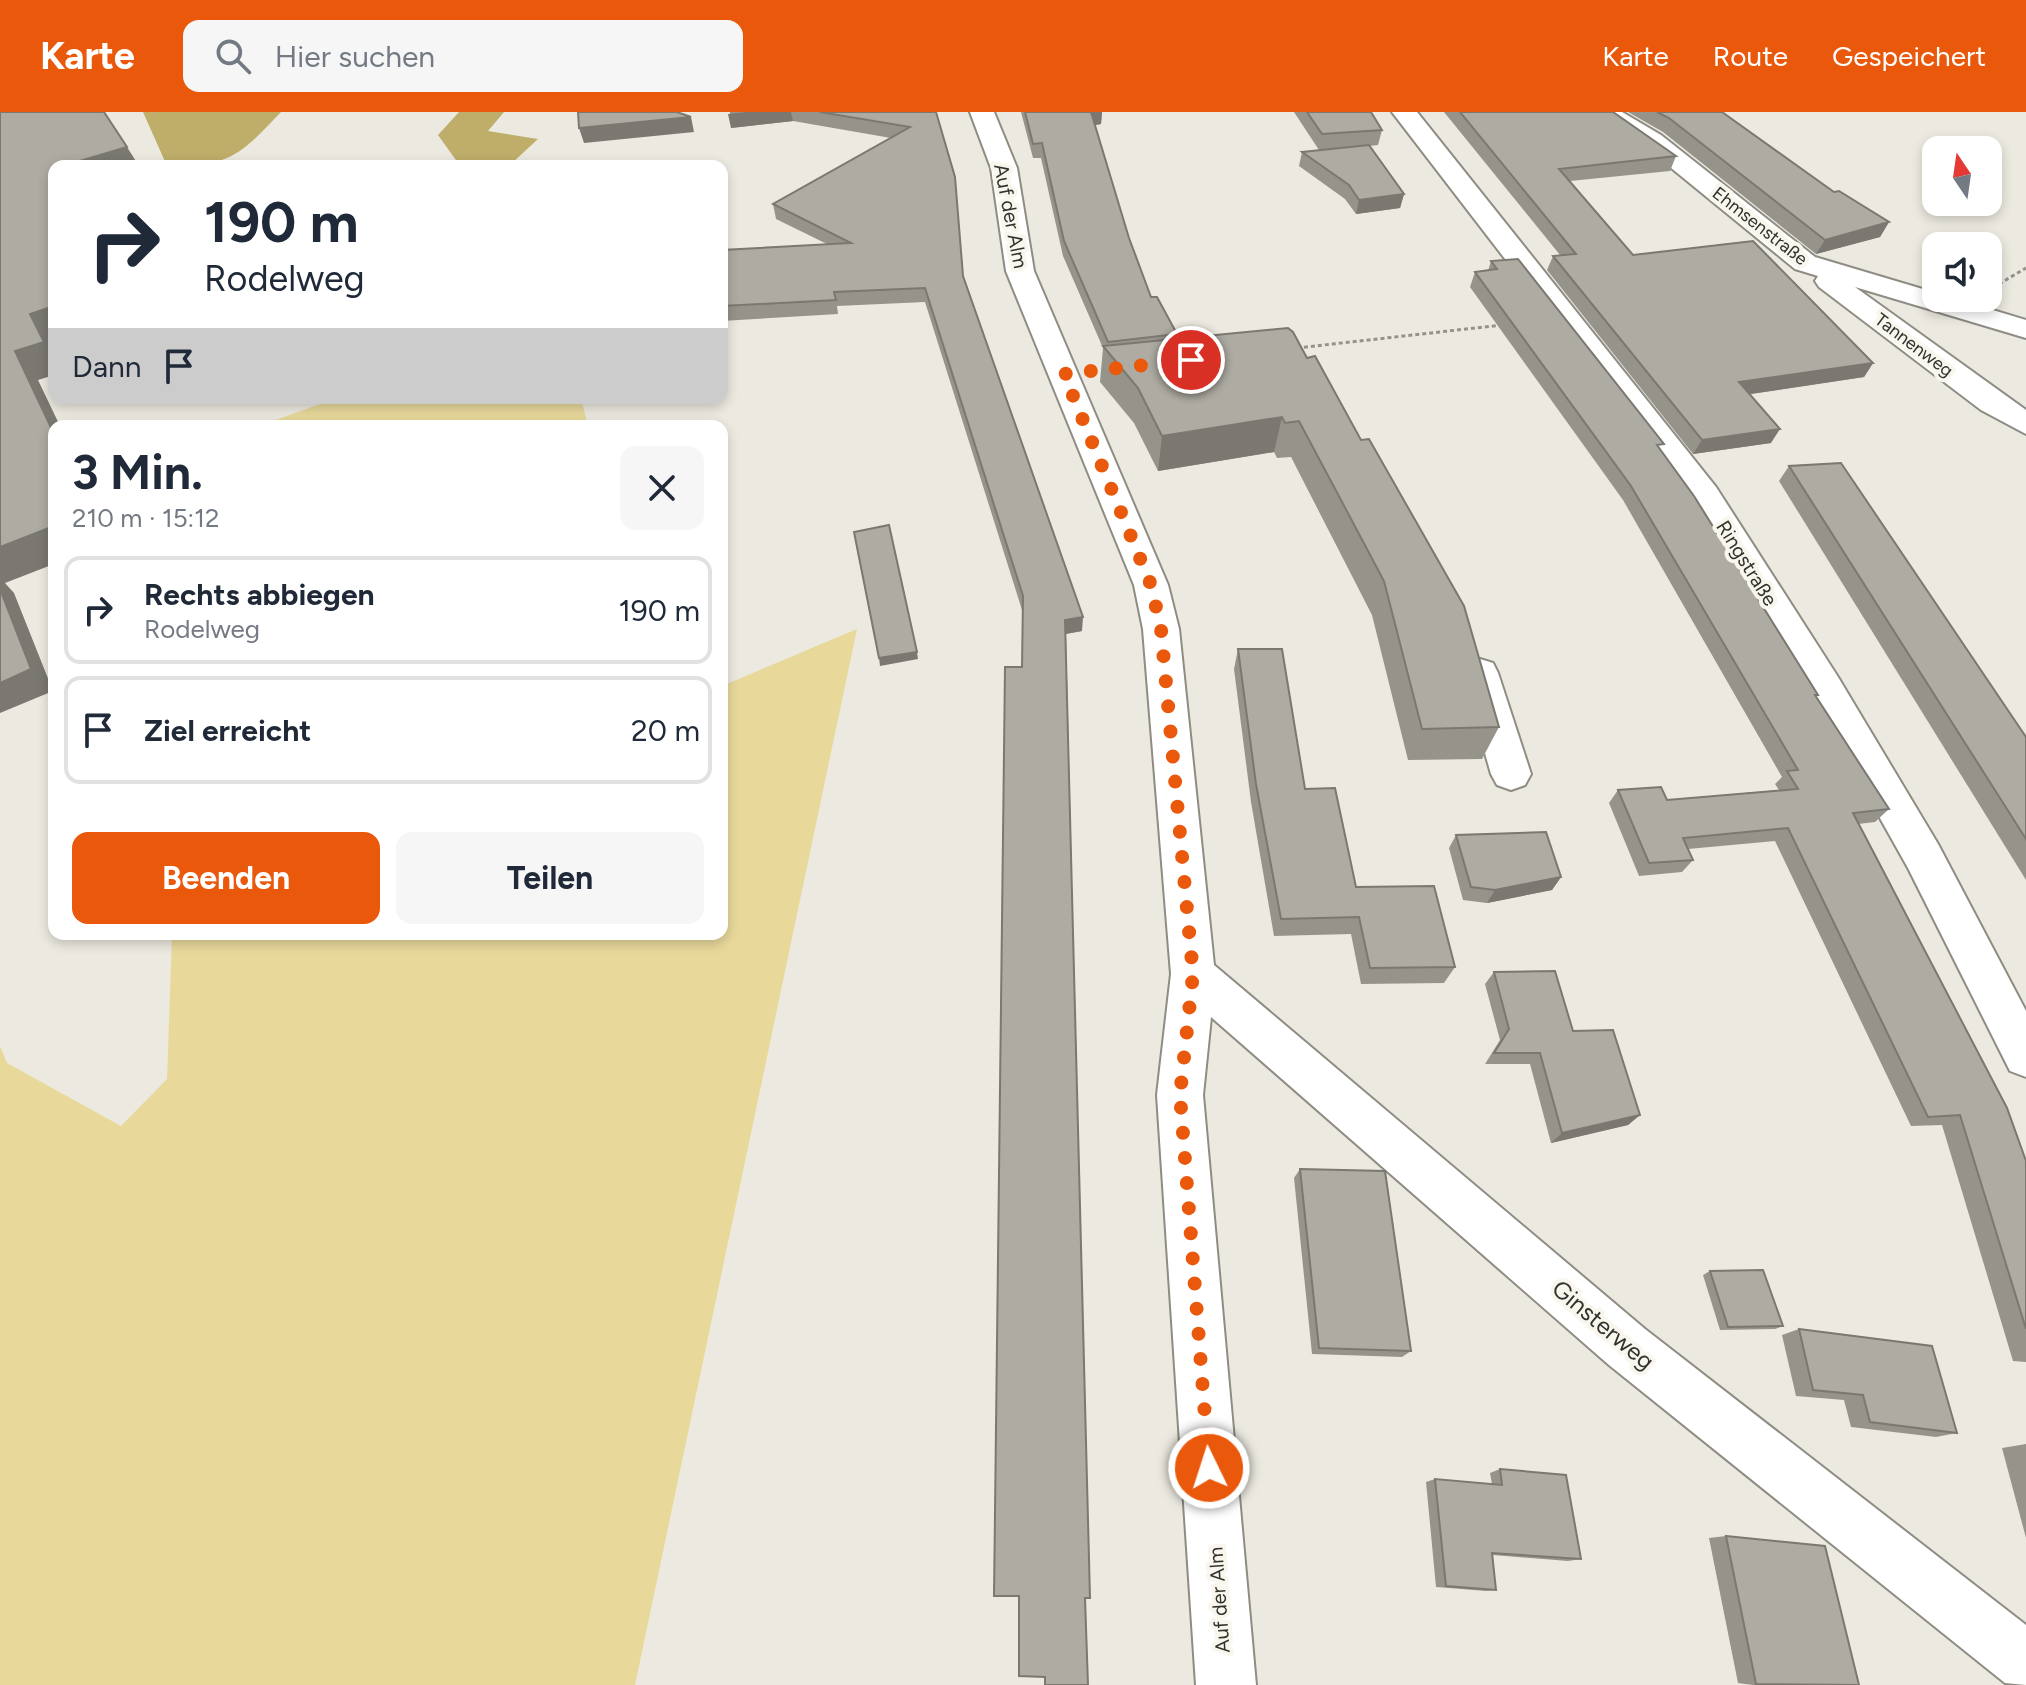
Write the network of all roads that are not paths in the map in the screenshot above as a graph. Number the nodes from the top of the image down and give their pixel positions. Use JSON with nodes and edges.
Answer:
{"nodes":[{"id":1,"x":982,"y":112,"type":"edge"},
{"id":2,"x":1404,"y":112,"type":"edge"},
{"id":3,"x":1605,"y":112,"type":"edge"},
{"id":4,"x":1805,"y":263,"type":"junction"},
{"id":5,"x":2026,"y":329,"type":"edge"},
{"id":6,"x":2026,"y":424,"type":"edge"},
{"id":7,"x":1470,"y":639,"type":"edge"},
{"id":8,"x":1511,"y":774,"type":"dead end"},
{"id":9,"x":1193,"y":974,"type":"junction"},
{"id":10,"x":2026,"y":1056,"type":"edge"},
{"id":11,"x":2026,"y":1662,"type":"edge"},
{"id":12,"x":1226,"y":1685,"type":"edge"}],
"edges":[{"from":1,"to":9,"type":"street","name":"Auf der Alm"},
{"from":2,"to":10,"type":"street","name":"Ringstraße"},
{"from":3,"to":4,"type":"street","name":"Ehmsenstraße"},
{"from":4,"to":5,"type":"street","name":"Ehmsenstraße"},
{"from":4,"to":6,"type":"street","name":"Tannenweg"},
{"from":7,"to":8,"type":"street"},
{"from":9,"to":11,"type":"street","name":"Ginsterweg"},
{"from":9,"to":12,"type":"street","name":"Auf der Alm"}]}
